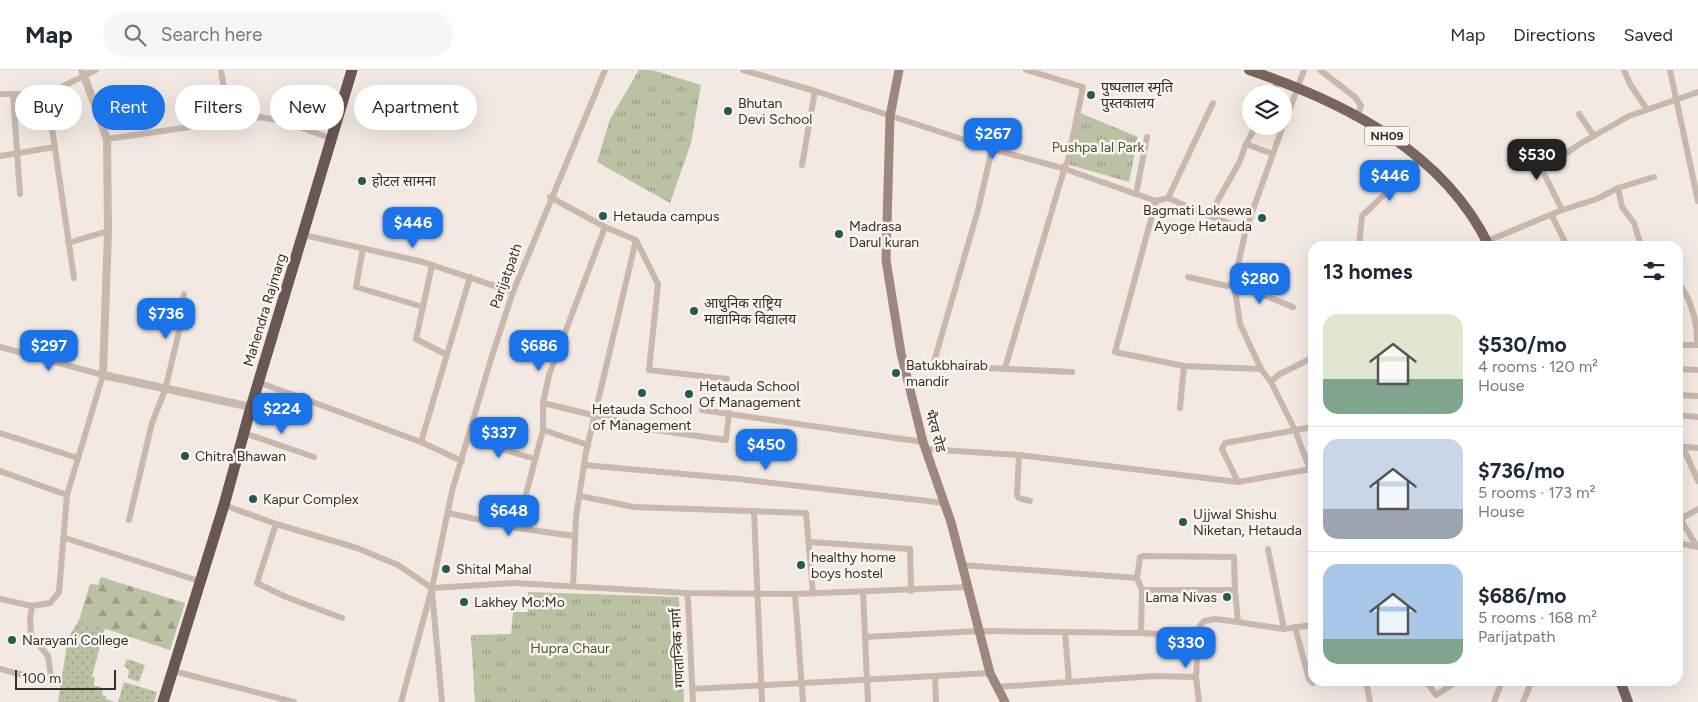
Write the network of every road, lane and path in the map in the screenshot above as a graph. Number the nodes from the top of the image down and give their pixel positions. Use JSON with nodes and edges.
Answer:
{"nodes":[{"id":1,"x":96,"y":70,"type":"edge"},
{"id":2,"x":221,"y":70,"type":"edge"},
{"id":3,"x":352,"y":70,"type":"edge"},
{"id":4,"x":605,"y":70,"type":"edge"},
{"id":5,"x":743,"y":70,"type":"edge"},
{"id":6,"x":898,"y":70,"type":"edge"},
{"id":7,"x":1026,"y":70,"type":"edge"},
{"id":8,"x":1249,"y":70,"type":"edge"},
{"id":9,"x":1304,"y":70,"type":"edge"},
{"id":10,"x":1320,"y":70,"type":"edge"},
{"id":11,"x":1624,"y":70,"type":"edge"},
{"id":12,"x":1670,"y":70,"type":"edge"},
{"id":13,"x":83,"y":73,"type":"edge"},
{"id":14,"x":1278,"y":80,"type":"junction"},
{"id":15,"x":62,"y":85,"type":"edge"},
{"id":16,"x":224,"y":85,"type":"edge"},
{"id":17,"x":1276,"y":85,"type":"edge"},
{"id":18,"x":1299,"y":87,"type":"junction"},
{"id":19,"x":816,"y":90,"type":"junction"},
{"id":20,"x":1698,"y":92,"type":"edge"},
{"id":21,"x":0,"y":94,"type":"edge"},
{"id":22,"x":13,"y":94,"type":"joint"},
{"id":23,"x":1675,"y":100,"type":"junction"},
{"id":24,"x":1213,"y":103,"type":"dead end"},
{"id":25,"x":1292,"y":105,"type":"edge"},
{"id":26,"x":1646,"y":108,"type":"junction"},
{"id":27,"x":1579,"y":114,"type":"dead end"},
{"id":28,"x":890,"y":116,"type":"junction"},
{"id":29,"x":1357,"y":116,"type":"junction"},
{"id":30,"x":52,"y":130,"type":"edge"},
{"id":31,"x":1251,"y":135,"type":"edge"},
{"id":32,"x":1280,"y":135,"type":"edge"},
{"id":33,"x":1594,"y":136,"type":"junction"},
{"id":34,"x":1148,"y":137,"type":"dead end"},
{"id":35,"x":333,"y":138,"type":"junction"},
{"id":36,"x":107,"y":139,"type":"junction"},
{"id":37,"x":1529,"y":143,"type":"dead end"},
{"id":38,"x":1246,"y":144,"type":"junction"},
{"id":39,"x":55,"y":147,"type":"junction"},
{"id":40,"x":992,"y":149,"type":"junction"},
{"id":41,"x":17,"y":153,"type":"junction"},
{"id":42,"x":1273,"y":154,"type":"junction"},
{"id":43,"x":0,"y":156,"type":"edge"},
{"id":44,"x":1421,"y":159,"type":"junction"},
{"id":45,"x":802,"y":165,"type":"dead end"},
{"id":46,"x":1063,"y":169,"type":"junction"},
{"id":47,"x":1543,"y":170,"type":"junction"},
{"id":48,"x":1654,"y":177,"type":"dead end"},
{"id":49,"x":1618,"y":188,"type":"junction"},
{"id":50,"x":20,"y":194,"type":"dead end"},
{"id":51,"x":1136,"y":194,"type":"junction"},
{"id":52,"x":550,"y":197,"type":"junction"},
{"id":53,"x":1168,"y":198,"type":"junction"},
{"id":54,"x":1698,"y":201,"type":"edge"},
{"id":55,"x":1156,"y":202,"type":"junction"},
{"id":56,"x":1562,"y":210,"type":"junction"},
{"id":57,"x":1209,"y":216,"type":"junction"},
{"id":58,"x":1552,"y":216,"type":"junction"},
{"id":59,"x":605,"y":227,"type":"junction"},
{"id":60,"x":1246,"y":229,"type":"junction"},
{"id":61,"x":108,"y":231,"type":"junction"},
{"id":62,"x":304,"y":235,"type":"junction"},
{"id":63,"x":636,"y":240,"type":"junction"},
{"id":64,"x":1360,"y":241,"type":"edge"},
{"id":65,"x":1486,"y":241,"type":"edge"},
{"id":66,"x":1495,"y":241,"type":"edge"},
{"id":67,"x":1564,"y":241,"type":"edge"},
{"id":68,"x":1639,"y":241,"type":"edge"},
{"id":69,"x":68,"y":243,"type":"junction"},
{"id":70,"x":363,"y":248,"type":"junction"},
{"id":71,"x":432,"y":265,"type":"junction"},
{"id":72,"x":470,"y":276,"type":"junction"},
{"id":73,"x":1188,"y":277,"type":"dead end"},
{"id":74,"x":74,"y":278,"type":"dead end"},
{"id":75,"x":1234,"y":283,"type":"junction"},
{"id":76,"x":1683,"y":290,"type":"edge"},
{"id":77,"x":513,"y":292,"type":"junction"},
{"id":78,"x":184,"y":294,"type":"dead end"},
{"id":79,"x":1294,"y":306,"type":"dead end"},
{"id":80,"x":423,"y":308,"type":"junction"},
{"id":81,"x":1683,"y":345,"type":"edge"},
{"id":82,"x":0,"y":347,"type":"edge"},
{"id":83,"x":445,"y":354,"type":"junction"},
{"id":84,"x":1308,"y":360,"type":"edge"},
{"id":85,"x":904,"y":364,"type":"junction"},
{"id":86,"x":933,"y":365,"type":"junction"},
{"id":87,"x":1184,"y":366,"type":"junction"},
{"id":88,"x":1005,"y":368,"type":"junction"},
{"id":89,"x":1261,"y":369,"type":"junction"},
{"id":90,"x":1683,"y":369,"type":"edge"},
{"id":91,"x":1698,"y":370,"type":"edge"},
{"id":92,"x":1072,"y":372,"type":"dead end"},
{"id":93,"x":103,"y":376,"type":"junction"},
{"id":94,"x":727,"y":379,"type":"dead end"},
{"id":95,"x":258,"y":382,"type":"junction"},
{"id":96,"x":1271,"y":382,"type":"junction"},
{"id":97,"x":166,"y":390,"type":"junction"},
{"id":98,"x":1683,"y":395,"type":"edge"},
{"id":99,"x":1698,"y":396,"type":"edge"},
{"id":100,"x":543,"y":403,"type":"junction"},
{"id":101,"x":251,"y":407,"type":"junction"},
{"id":102,"x":1180,"y":408,"type":"dead end"},
{"id":103,"x":702,"y":410,"type":"dead end"},
{"id":104,"x":729,"y":413,"type":"junction"},
{"id":105,"x":595,"y":416,"type":"junction"},
{"id":106,"x":1683,"y":416,"type":"edge"},
{"id":107,"x":1698,"y":417,"type":"edge"},
{"id":108,"x":1308,"y":428,"type":"edge"},
{"id":109,"x":542,"y":430,"type":"junction"},
{"id":110,"x":1295,"y":430,"type":"junction"},
{"id":111,"x":0,"y":433,"type":"edge"},
{"id":112,"x":244,"y":433,"type":"junction"},
{"id":113,"x":468,"y":439,"type":"junction"},
{"id":114,"x":421,"y":442,"type":"junction"},
{"id":115,"x":588,"y":445,"type":"junction"},
{"id":116,"x":924,"y":445,"type":"junction"},
{"id":117,"x":1683,"y":446,"type":"edge"},
{"id":118,"x":1698,"y":448,"type":"edge"},
{"id":119,"x":1683,"y":452,"type":"edge"},
{"id":120,"x":1019,"y":455,"type":"junction"},
{"id":121,"x":314,"y":457,"type":"dead end"},
{"id":122,"x":78,"y":458,"type":"junction"},
{"id":123,"x":535,"y":459,"type":"junction"},
{"id":124,"x":462,"y":461,"type":"junction"},
{"id":125,"x":1308,"y":462,"type":"edge"},
{"id":126,"x":584,"y":465,"type":"junction"},
{"id":127,"x":0,"y":471,"type":"edge"},
{"id":128,"x":1308,"y":473,"type":"edge"},
{"id":129,"x":1698,"y":481,"type":"edge"},
{"id":130,"x":1238,"y":482,"type":"junction"},
{"id":131,"x":67,"y":495,"type":"junction"},
{"id":132,"x":580,"y":496,"type":"junction"},
{"id":133,"x":1030,"y":501,"type":"dead end"},
{"id":134,"x":945,"y":504,"type":"junction"},
{"id":135,"x":224,"y":505,"type":"junction"},
{"id":136,"x":1698,"y":509,"type":"edge"},
{"id":137,"x":754,"y":511,"type":"junction"},
{"id":138,"x":448,"y":513,"type":"junction"},
{"id":139,"x":1683,"y":515,"type":"edge"},
{"id":140,"x":130,"y":520,"type":"dead end"},
{"id":141,"x":276,"y":524,"type":"junction"},
{"id":142,"x":1683,"y":524,"type":"edge"},
{"id":143,"x":517,"y":528,"type":"junction"},
{"id":144,"x":574,"y":536,"type":"junction"},
{"id":145,"x":65,"y":538,"type":"junction"},
{"id":146,"x":810,"y":542,"type":"junction"},
{"id":147,"x":1683,"y":544,"type":"edge"},
{"id":148,"x":1697,"y":547,"type":"edge"},
{"id":149,"x":1268,"y":549,"type":"dead end"},
{"id":150,"x":962,"y":565,"type":"junction"},
{"id":151,"x":1136,"y":578,"type":"junction"},
{"id":152,"x":200,"y":581,"type":"junction"},
{"id":153,"x":573,"y":586,"type":"junction"},
{"id":154,"x":969,"y":587,"type":"junction"},
{"id":155,"x":432,"y":588,"type":"junction"},
{"id":156,"x":1142,"y":590,"type":"junction"},
{"id":157,"x":1235,"y":590,"type":"junction"},
{"id":158,"x":911,"y":591,"type":"junction"},
{"id":159,"x":813,"y":592,"type":"junction"},
{"id":160,"x":863,"y":592,"type":"junction"},
{"id":161,"x":686,"y":593,"type":"junction"},
{"id":162,"x":758,"y":593,"type":"junction"},
{"id":163,"x":795,"y":594,"type":"junction"},
{"id":164,"x":0,"y":599,"type":"edge"},
{"id":165,"x":32,"y":606,"type":"junction"},
{"id":166,"x":342,"y":618,"type":"dead end"},
{"id":167,"x":1238,"y":622,"type":"junction"},
{"id":168,"x":1308,"y":625,"type":"edge"},
{"id":169,"x":1295,"y":627,"type":"junction"},
{"id":170,"x":1284,"y":629,"type":"junction"},
{"id":171,"x":979,"y":631,"type":"junction"},
{"id":172,"x":1065,"y":632,"type":"junction"},
{"id":173,"x":1142,"y":632,"type":"junction"},
{"id":174,"x":1199,"y":636,"type":"junction"},
{"id":175,"x":866,"y":637,"type":"junction"},
{"id":176,"x":0,"y":669,"type":"edge"},
{"id":177,"x":173,"y":670,"type":"junction"},
{"id":178,"x":990,"y":673,"type":"junction"},
{"id":179,"x":23,"y":675,"type":"dead end"},
{"id":180,"x":1308,"y":675,"type":"edge"},
{"id":181,"x":935,"y":676,"type":"junction"},
{"id":182,"x":51,"y":677,"type":"dead end"},
{"id":183,"x":1196,"y":677,"type":"junction"},
{"id":184,"x":868,"y":680,"type":"junction"},
{"id":185,"x":1069,"y":682,"type":"junction"},
{"id":186,"x":802,"y":683,"type":"junction"},
{"id":187,"x":760,"y":685,"type":"junction"},
{"id":188,"x":997,"y":686,"type":"junction"},
{"id":189,"x":1367,"y":686,"type":"edge"},
{"id":190,"x":1430,"y":686,"type":"edge"},
{"id":191,"x":1450,"y":686,"type":"edge"},
{"id":192,"x":1500,"y":686,"type":"edge"},
{"id":193,"x":1530,"y":686,"type":"edge"},
{"id":194,"x":1622,"y":686,"type":"edge"},
{"id":195,"x":692,"y":689,"type":"junction"},
{"id":196,"x":165,"y":701,"type":"edge"},
{"id":197,"x":294,"y":702,"type":"edge"},
{"id":198,"x":401,"y":702,"type":"edge"},
{"id":199,"x":442,"y":702,"type":"edge"},
{"id":200,"x":693,"y":702,"type":"edge"},
{"id":201,"x":762,"y":702,"type":"edge"},
{"id":202,"x":803,"y":702,"type":"edge"},
{"id":203,"x":868,"y":702,"type":"edge"},
{"id":204,"x":936,"y":702,"type":"edge"},
{"id":205,"x":1004,"y":702,"type":"edge"},
{"id":206,"x":1199,"y":702,"type":"edge"},
{"id":207,"x":1370,"y":702,"type":"edge"},
{"id":208,"x":1494,"y":702,"type":"edge"},
{"id":209,"x":1523,"y":702,"type":"edge"},
{"id":210,"x":1628,"y":702,"type":"edge"}],
"edges":[{"from":1,"to":13,"type":"street"},
{"from":2,"to":16,"type":"street"},
{"from":3,"to":35,"type":"highway","name":"Mahendra Rajmarg"},
{"from":4,"to":52,"type":"street","name":"Parijatpath"},
{"from":5,"to":19,"type":"street"},
{"from":6,"to":28,"type":"main road","name":"भैरव रोड"},
{"from":7,"to":46,"type":"street"},
{"from":8,"to":14,"type":"main road","number":"NH09"},
{"from":9,"to":18,"type":"street"},
{"from":10,"to":29,"type":"street"},
{"from":11,"to":26,"type":"street"},
{"from":12,"to":23,"type":"street"},
{"from":13,"to":15,"type":"street"},
{"from":13,"to":36,"type":"street"},
{"from":14,"to":17,"type":"street"},
{"from":14,"to":18,"type":"main road","number":"NH09"},
{"from":18,"to":25,"type":"street"},
{"from":18,"to":29,"type":"main road","number":"NH09"},
{"from":19,"to":28,"type":"street"},
{"from":19,"to":45,"type":"street"},
{"from":20,"to":23,"type":"street"},
{"from":21,"to":22,"type":"street"},
{"from":22,"to":41,"type":"street"},
{"from":23,"to":26,"type":"street"},
{"from":23,"to":54,"type":"street"},
{"from":24,"to":53,"type":"street"},
{"from":26,"to":33,"type":"street"},
{"from":27,"to":33,"type":"street"},
{"from":28,"to":40,"type":"street"},
{"from":28,"to":85,"type":"main road","name":"भैरव रोड"},
{"from":29,"to":44,"type":"main road","number":"NH09"},
{"from":30,"to":39,"type":"street"},
{"from":31,"to":38,"type":"street"},
{"from":32,"to":42,"type":"street"},
{"from":33,"to":47,"type":"street"},
{"from":34,"to":51,"type":"street"},
{"from":35,"to":36,"type":"street"},
{"from":35,"to":62,"type":"highway","name":"Mahendra Rajmarg"},
{"from":36,"to":61,"type":"street"},
{"from":37,"to":47,"type":"street"},
{"from":38,"to":42,"type":"street"},
{"from":38,"to":57,"type":"street"},
{"from":39,"to":41,"type":"street"},
{"from":39,"to":69,"type":"street"},
{"from":40,"to":46,"type":"street"},
{"from":40,"to":86,"type":"street"},
{"from":41,"to":43,"type":"street"},
{"from":41,"to":50,"type":"street"},
{"from":42,"to":60,"type":"street"},
{"from":44,"to":64,"type":"street"},
{"from":44,"to":65,"type":"main road","number":"NH09"},
{"from":46,"to":51,"type":"street"},
{"from":46,"to":88,"type":"street"},
{"from":47,"to":56,"type":"street"},
{"from":48,"to":49,"type":"street"},
{"from":49,"to":56,"type":"street"},
{"from":49,"to":68,"type":"street"},
{"from":51,"to":55,"type":"street"},
{"from":52,"to":59,"type":"street"},
{"from":52,"to":77,"type":"street","name":"Parijatpath"},
{"from":53,"to":55,"type":"street"},
{"from":53,"to":57,"type":"street"},
{"from":55,"to":87,"type":"street"},
{"from":56,"to":58,"type":"street"},
{"from":57,"to":60,"type":"street"},
{"from":58,"to":66,"type":"street"},
{"from":58,"to":67,"type":"street"},
{"from":59,"to":63,"type":"street"},
{"from":59,"to":100,"type":"street"},
{"from":60,"to":75,"type":"street"},
{"from":61,"to":69,"type":"street"},
{"from":61,"to":93,"type":"street"},
{"from":62,"to":70,"type":"street"},
{"from":62,"to":95,"type":"highway","name":"Mahendra Rajmarg"},
{"from":63,"to":94,"type":"street"},
{"from":63,"to":105,"type":"street"},
{"from":69,"to":74,"type":"street"},
{"from":70,"to":71,"type":"street"},
{"from":70,"to":80,"type":"street"},
{"from":71,"to":72,"type":"street"},
{"from":71,"to":80,"type":"street"},
{"from":72,"to":77,"type":"street"},
{"from":72,"to":83,"type":"street"},
{"from":73,"to":75,"type":"street"},
{"from":75,"to":79,"type":"street"},
{"from":75,"to":89,"type":"street"},
{"from":76,"to":81,"type":"street"},
{"from":77,"to":113,"type":"street","name":"Parijatpath"},
{"from":78,"to":97,"type":"street"},
{"from":80,"to":83,"type":"street"},
{"from":82,"to":93,"type":"street"},
{"from":83,"to":114,"type":"street"},
{"from":84,"to":96,"type":"street"},
{"from":85,"to":86,"type":"street"},
{"from":85,"to":116,"type":"main road","name":"भैरव रोड"},
{"from":86,"to":88,"type":"street"},
{"from":87,"to":89,"type":"street"},
{"from":87,"to":102,"type":"street"},
{"from":88,"to":92,"type":"street"},
{"from":89,"to":96,"type":"street"},
{"from":90,"to":91,"type":"street"},
{"from":93,"to":97,"type":"street"},
{"from":93,"to":122,"type":"street"},
{"from":95,"to":101,"type":"highway","name":"Mahendra Rajmarg"},
{"from":95,"to":114,"type":"street"},
{"from":96,"to":110,"type":"street"},
{"from":97,"to":101,"type":"street"},
{"from":97,"to":140,"type":"street"},
{"from":98,"to":99,"type":"street"},
{"from":100,"to":105,"type":"street"},
{"from":100,"to":109,"type":"street"},
{"from":101,"to":112,"type":"highway","name":"Mahendra Rajmarg"},
{"from":103,"to":104,"type":"street"},
{"from":104,"to":105,"type":"street"},
{"from":104,"to":116,"type":"street"},
{"from":105,"to":115,"type":"street"},
{"from":106,"to":107,"type":"street"},
{"from":108,"to":110,"type":"street"},
{"from":109,"to":115,"type":"street"},
{"from":109,"to":123,"type":"street"},
{"from":110,"to":125,"type":"street"},
{"from":110,"to":130,"type":"street"},
{"from":111,"to":122,"type":"street"},
{"from":112,"to":121,"type":"street"},
{"from":112,"to":135,"type":"highway","name":"Mahendra Rajmarg"},
{"from":113,"to":123,"type":"street"},
{"from":113,"to":124,"type":"street","name":"Parijatpath"},
{"from":114,"to":124,"type":"street"},
{"from":115,"to":126,"type":"street"},
{"from":116,"to":120,"type":"street"},
{"from":116,"to":134,"type":"main road","name":"भैरव रोड"},
{"from":117,"to":118,"type":"street"},
{"from":119,"to":129,"type":"street"},
{"from":120,"to":130,"type":"street"},
{"from":120,"to":133,"type":"street"},
{"from":122,"to":131,"type":"street"},
{"from":123,"to":143,"type":"street"},
{"from":124,"to":138,"type":"street","name":"Parijatpath"},
{"from":126,"to":132,"type":"street"},
{"from":126,"to":134,"type":"street"},
{"from":127,"to":131,"type":"street"},
{"from":128,"to":130,"type":"street"},
{"from":131,"to":145,"type":"street"},
{"from":132,"to":137,"type":"street"},
{"from":132,"to":144,"type":"street"},
{"from":134,"to":150,"type":"main road","name":"भैरव रोड"},
{"from":135,"to":141,"type":"street"},
{"from":135,"to":152,"type":"highway","name":"Mahendra Rajmarg"},
{"from":136,"to":139,"type":"street"},
{"from":137,"to":146,"type":"street"},
{"from":137,"to":162,"type":"street"},
{"from":138,"to":143,"type":"street"},
{"from":138,"to":155,"type":"street","name":"Parijatpath"},
{"from":141,"to":155,"type":"street"},
{"from":141,"to":166,"type":"street"},
{"from":142,"to":148,"type":"street"},
{"from":143,"to":144,"type":"street"},
{"from":144,"to":153,"type":"street"},
{"from":145,"to":152,"type":"street"},
{"from":145,"to":165,"type":"street"},
{"from":146,"to":158,"type":"street"},
{"from":146,"to":159,"type":"street"},
{"from":147,"to":148,"type":"street"},
{"from":149,"to":170,"type":"street"},
{"from":150,"to":151,"type":"street"},
{"from":150,"to":154,"type":"main road","name":"भैरव रोड"},
{"from":151,"to":156,"type":"street"},
{"from":151,"to":157,"type":"street"},
{"from":152,"to":177,"type":"highway","name":"Mahendra Rajmarg"},
{"from":153,"to":155,"type":"street"},
{"from":153,"to":161,"type":"street"},
{"from":154,"to":158,"type":"street"},
{"from":154,"to":171,"type":"main road","name":"भैरव रोड"},
{"from":155,"to":198,"type":"street","name":"Parijatpath"},
{"from":155,"to":199,"type":"street"},
{"from":156,"to":157,"type":"street"},
{"from":156,"to":173,"type":"street"},
{"from":157,"to":167,"type":"street"},
{"from":158,"to":160,"type":"street"},
{"from":159,"to":160,"type":"street"},
{"from":159,"to":163,"type":"street"},
{"from":160,"to":175,"type":"street"},
{"from":161,"to":162,"type":"street"},
{"from":161,"to":195,"type":"street","name":"गणतान्त्रिक मार्ग"},
{"from":162,"to":163,"type":"street"},
{"from":162,"to":187,"type":"street"},
{"from":163,"to":186,"type":"street"},
{"from":164,"to":165,"type":"street"},
{"from":165,"to":182,"type":"street"},
{"from":167,"to":170,"type":"street"},
{"from":167,"to":174,"type":"street"},
{"from":168,"to":169,"type":"street"},
{"from":169,"to":170,"type":"street"},
{"from":169,"to":180,"type":"street"},
{"from":171,"to":172,"type":"street"},
{"from":171,"to":175,"type":"street"},
{"from":171,"to":178,"type":"main road","name":"भैरव रोड"},
{"from":172,"to":173,"type":"street"},
{"from":172,"to":185,"type":"street"},
{"from":173,"to":174,"type":"street"},
{"from":174,"to":183,"type":"street"},
{"from":175,"to":184,"type":"street"},
{"from":176,"to":179,"type":"street"},
{"from":177,"to":196,"type":"highway","name":"Mahendra Rajmarg"},
{"from":177,"to":197,"type":"street"},
{"from":178,"to":181,"type":"street"},
{"from":178,"to":188,"type":"main road","name":"भैरव रोड"},
{"from":181,"to":184,"type":"street"},
{"from":181,"to":204,"type":"street"},
{"from":183,"to":185,"type":"street"},
{"from":183,"to":206,"type":"street"},
{"from":184,"to":186,"type":"street"},
{"from":184,"to":203,"type":"street"},
{"from":185,"to":188,"type":"street"},
{"from":186,"to":187,"type":"street"},
{"from":186,"to":202,"type":"street"},
{"from":187,"to":195,"type":"street"},
{"from":187,"to":201,"type":"street"},
{"from":188,"to":205,"type":"main road","name":"भैरव रोड"},
{"from":189,"to":207,"type":"street"},
{"from":190,"to":191,"type":"street"},
{"from":192,"to":208,"type":"street"},
{"from":193,"to":209,"type":"street"},
{"from":194,"to":210,"type":"main road"},
{"from":195,"to":200,"type":"street","name":"गणतान्त्रिक मार्ग"}]}
